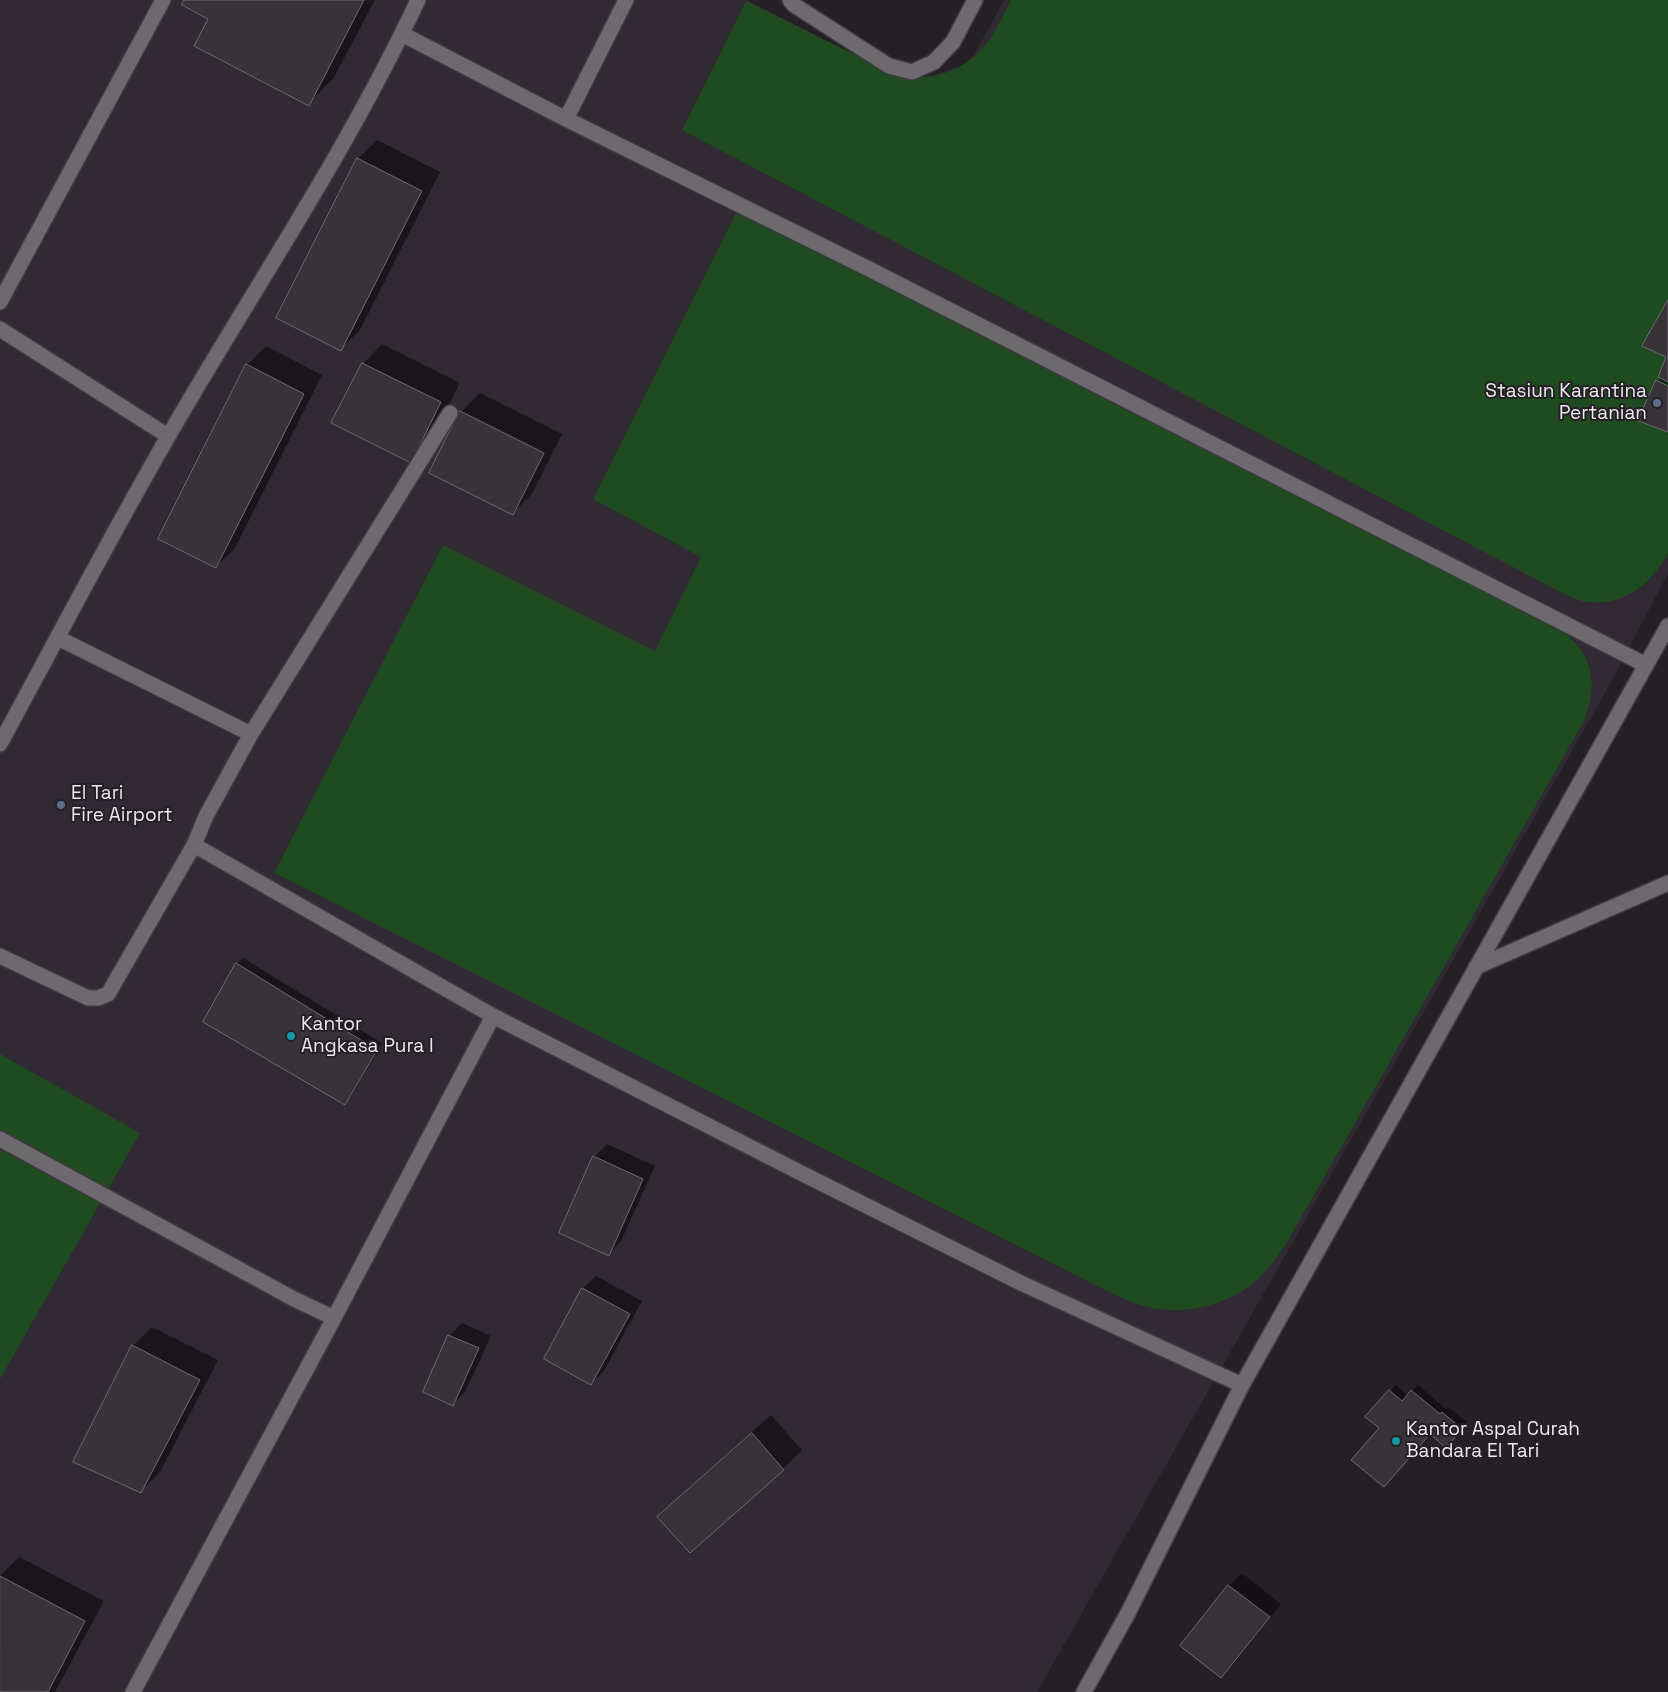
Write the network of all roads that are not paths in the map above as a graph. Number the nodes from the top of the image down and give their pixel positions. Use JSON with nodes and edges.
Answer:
{"nodes":[{"id":1,"x":163,"y":0,"type":"edge"},
{"id":2,"x":418,"y":0,"type":"edge"},
{"id":3,"x":626,"y":0,"type":"edge"},
{"id":4,"x":790,"y":0,"type":"edge"},
{"id":5,"x":975,"y":0,"type":"edge"},
{"id":6,"x":402,"y":34,"type":"junction"},
{"id":7,"x":566,"y":118,"type":"junction"},
{"id":8,"x":0,"y":302,"type":"edge"},
{"id":9,"x":0,"y":329,"type":"edge"},
{"id":10,"x":450,"y":413,"type":"dead end"},
{"id":11,"x":168,"y":436,"type":"junction"},
{"id":12,"x":1668,"y":626,"type":"edge"},
{"id":13,"x":58,"y":638,"type":"junction"},
{"id":14,"x":1646,"y":665,"type":"junction"},
{"id":15,"x":251,"y":734,"type":"junction"},
{"id":16,"x":0,"y":744,"type":"edge"},
{"id":17,"x":194,"y":846,"type":"junction"},
{"id":18,"x":1668,"y":883,"type":"edge"},
{"id":19,"x":0,"y":956,"type":"edge"},
{"id":20,"x":1476,"y":967,"type":"junction"},
{"id":21,"x":493,"y":1016,"type":"junction"},
{"id":22,"x":0,"y":1140,"type":"edge"},
{"id":23,"x":334,"y":1318,"type":"junction"},
{"id":24,"x":1242,"y":1385,"type":"junction"},
{"id":25,"x":132,"y":1692,"type":"edge"},
{"id":26,"x":1084,"y":1692,"type":"edge"}],
"edges":[{"from":1,"to":8,"type":"street"},
{"from":2,"to":6,"type":"street"},
{"from":3,"to":7,"type":"street"},
{"from":4,"to":5,"type":"street"},
{"from":6,"to":7,"type":"street"},
{"from":6,"to":11,"type":"street"},
{"from":7,"to":14,"type":"street"},
{"from":9,"to":11,"type":"street"},
{"from":10,"to":15,"type":"street"},
{"from":11,"to":13,"type":"street"},
{"from":12,"to":14,"type":"street"},
{"from":13,"to":15,"type":"street"},
{"from":13,"to":16,"type":"street"},
{"from":14,"to":20,"type":"street"},
{"from":15,"to":17,"type":"street"},
{"from":17,"to":19,"type":"street"},
{"from":17,"to":21,"type":"street"},
{"from":18,"to":20,"type":"street"},
{"from":20,"to":24,"type":"street"},
{"from":21,"to":23,"type":"street"},
{"from":21,"to":24,"type":"street"},
{"from":22,"to":23,"type":"street"},
{"from":23,"to":25,"type":"street"},
{"from":24,"to":26,"type":"street"}]}
